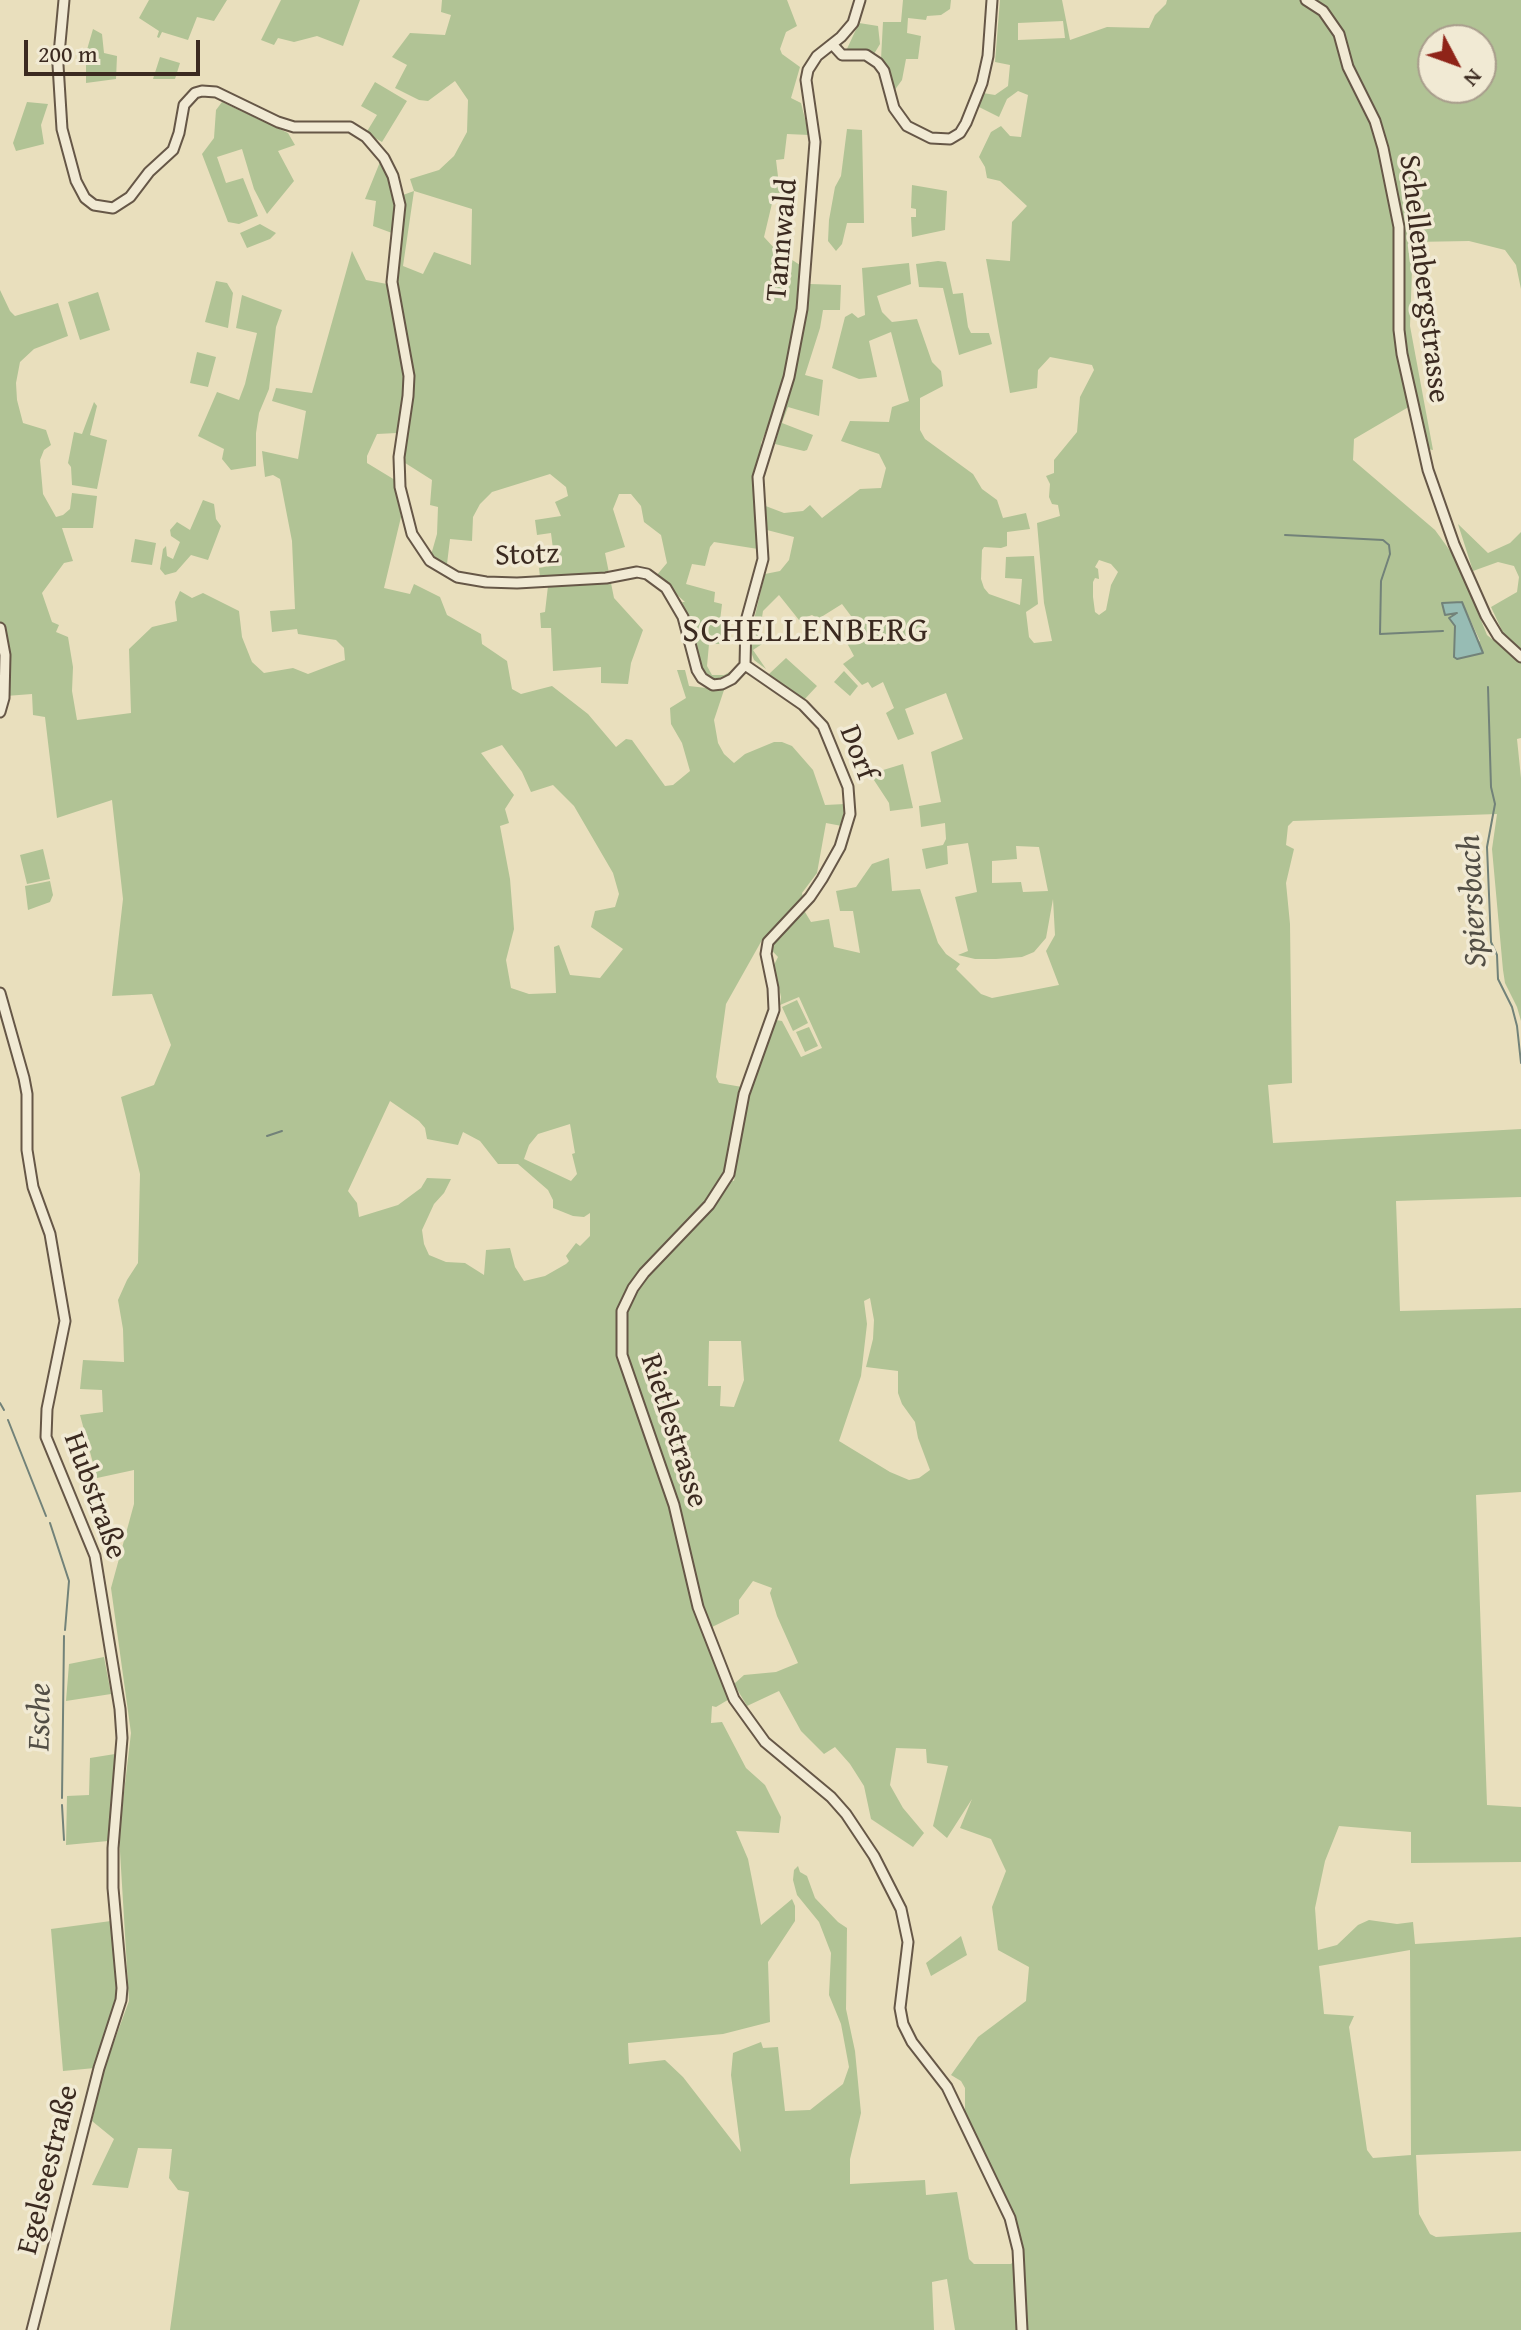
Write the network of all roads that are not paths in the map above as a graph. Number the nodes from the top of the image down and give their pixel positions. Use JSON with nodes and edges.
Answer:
{"nodes":[{"id":1,"x":64,"y":0,"type":"edge"},
{"id":2,"x":860,"y":0,"type":"edge"},
{"id":3,"x":992,"y":0,"type":"edge"},
{"id":4,"x":1306,"y":0,"type":"edge"},
{"id":5,"x":832,"y":44,"type":"junction"},
{"id":6,"x":0,"y":628,"type":"edge"},
{"id":7,"x":1521,"y":657,"type":"edge"},
{"id":8,"x":745,"y":665,"type":"junction"},
{"id":9,"x":0,"y":712,"type":"edge"},
{"id":10,"x":766,"y":947,"type":"joint"},
{"id":11,"x":0,"y":993,"type":"edge"},
{"id":12,"x":99,"y":2068,"type":"joint"},
{"id":13,"x":32,"y":2330,"type":"edge"},
{"id":14,"x":1022,"y":2330,"type":"edge"}],
"edges":[{"from":1,"to":8,"type":"street","name":"Stotz"},
{"from":2,"to":5,"type":"street","name":"Tannwald"},
{"from":3,"to":5,"type":"street"},
{"from":4,"to":7,"type":"street","name":"Schellenbergstrasse"},
{"from":5,"to":8,"type":"street","name":"Tannwald"},
{"from":6,"to":9,"type":"street"},
{"from":8,"to":10,"type":"street","name":"Dorf"},
{"from":10,"to":14,"type":"street","name":"Rietlestrasse"},
{"from":11,"to":12,"type":"street","name":"Hubstraße"},
{"from":12,"to":13,"type":"street","name":"Egelseestraße"}]}
